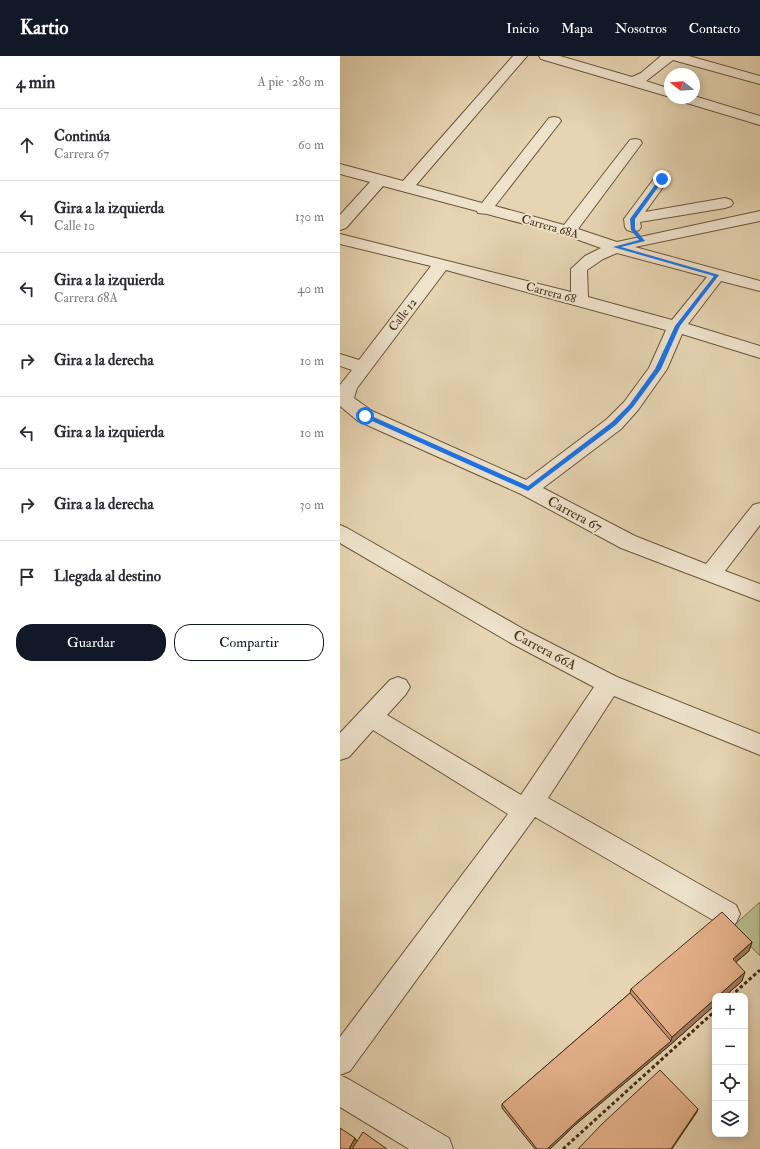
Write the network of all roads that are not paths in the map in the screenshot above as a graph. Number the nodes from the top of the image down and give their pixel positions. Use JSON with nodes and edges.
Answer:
{"nodes":[{"id":1,"x":520,"y":56,"type":"edge"},
{"id":2,"x":546,"y":56,"type":"edge"},
{"id":3,"x":669,"y":56,"type":"edge"},
{"id":4,"x":674,"y":56,"type":"edge"},
{"id":5,"x":760,"y":80,"type":"edge"},
{"id":6,"x":634,"y":82,"type":"junction"},
{"id":7,"x":664,"y":92,"type":"edge"},
{"id":8,"x":700,"y":103,"type":"edge"},
{"id":9,"x":554,"y":121,"type":"dead end"},
{"id":10,"x":760,"y":121,"type":"edge"},
{"id":11,"x":636,"y":143,"type":"dead end"},
{"id":12,"x":340,"y":169,"type":"edge"},
{"id":13,"x":662,"y":179,"type":"dead end"},
{"id":14,"x":380,"y":180,"type":"junction"},
{"id":15,"x":406,"y":188,"type":"junction"},
{"id":16,"x":725,"y":203,"type":"dead end"},
{"id":17,"x":484,"y":210,"type":"junction"},
{"id":18,"x":760,"y":216,"type":"edge"},
{"id":19,"x":632,"y":219,"type":"junction"},
{"id":20,"x":721,"y":224,"type":"junction"},
{"id":21,"x":340,"y":225,"type":"edge"},
{"id":22,"x":568,"y":232,"type":"junction"},
{"id":23,"x":753,"y":232,"type":"dead end"},
{"id":24,"x":340,"y":239,"type":"edge"},
{"id":25,"x":642,"y":241,"type":"junction"},
{"id":26,"x":615,"y":247,"type":"junction"},
{"id":27,"x":442,"y":264,"type":"junction"},
{"id":28,"x":717,"y":275,"type":"junction"},
{"id":29,"x":760,"y":286,"type":"edge"},
{"id":30,"x":580,"y":301,"type":"junction"},
{"id":31,"x":677,"y":326,"type":"junction"},
{"id":32,"x":760,"y":352,"type":"edge"},
{"id":33,"x":340,"y":360,"type":"edge"},
{"id":34,"x":363,"y":366,"type":"junction"},
{"id":35,"x":528,"y":489,"type":"junction"},
{"id":36,"x":760,"y":510,"type":"edge"},
{"id":37,"x":340,"y":533,"type":"edge"},
{"id":38,"x":711,"y":573,"type":"junction"},
{"id":39,"x":760,"y":593,"type":"edge"},
{"id":40,"x":609,"y":684,"type":"junction"},
{"id":41,"x":398,"y":687,"type":"dead end"},
{"id":42,"x":372,"y":717,"type":"junction"},
{"id":43,"x":760,"y":745,"type":"edge"},
{"id":44,"x":340,"y":750,"type":"edge"},
{"id":45,"x":528,"y":806,"type":"junction"},
{"id":46,"x":727,"y":914,"type":"dead end"},
{"id":47,"x":340,"y":1061,"type":"edge"},
{"id":48,"x":340,"y":1090,"type":"edge"},
{"id":49,"x":438,"y":1149,"type":"edge"}],
"edges":[{"from":1,"to":15,"type":"street"},
{"from":2,"to":6,"type":"street"},
{"from":3,"to":6,"type":"street"},
{"from":4,"to":5,"type":"street"},
{"from":6,"to":7,"type":"street"},
{"from":8,"to":10,"type":"street"},
{"from":9,"to":17,"type":"street"},
{"from":11,"to":22,"type":"street"},
{"from":12,"to":14,"type":"street","name":"Carrera 68A"},
{"from":13,"to":19,"type":"street"},
{"from":14,"to":15,"type":"street","name":"Carrera 68A"},
{"from":14,"to":21,"type":"street"},
{"from":15,"to":17,"type":"street","name":"Carrera 68A"},
{"from":16,"to":19,"type":"street"},
{"from":17,"to":22,"type":"street","name":"Carrera 68A"},
{"from":18,"to":20,"type":"street"},
{"from":19,"to":25,"type":"street"},
{"from":20,"to":23,"type":"street"},
{"from":20,"to":25,"type":"street"},
{"from":22,"to":26,"type":"street","name":"Carrera 68A"},
{"from":24,"to":27,"type":"street","name":"Carrera 68"},
{"from":25,"to":26,"type":"street"},
{"from":26,"to":28,"type":"street","name":"Carrera 68A"},
{"from":26,"to":30,"type":"street"},
{"from":27,"to":30,"type":"street","name":"Carrera 68"},
{"from":27,"to":34,"type":"street","name":"Calle 12"},
{"from":28,"to":29,"type":"street","name":"Carrera 68A"},
{"from":28,"to":31,"type":"street"},
{"from":30,"to":31,"type":"street","name":"Carrera 68"},
{"from":31,"to":32,"type":"street","name":"Carrera 68"},
{"from":31,"to":35,"type":"street"},
{"from":33,"to":34,"type":"street"},
{"from":34,"to":35,"type":"street","name":"Carrera 67"},
{"from":35,"to":38,"type":"street","name":"Carrera 67"},
{"from":36,"to":38,"type":"street"},
{"from":37,"to":40,"type":"street","name":"Carrera 66A"},
{"from":38,"to":39,"type":"street","name":"Carrera 67"},
{"from":40,"to":43,"type":"street","name":"Carrera 66A"},
{"from":40,"to":45,"type":"street"},
{"from":41,"to":42,"type":"street"},
{"from":42,"to":44,"type":"street"},
{"from":42,"to":45,"type":"street"},
{"from":45,"to":46,"type":"street"},
{"from":45,"to":47,"type":"street"},
{"from":48,"to":49,"type":"street"}]}
